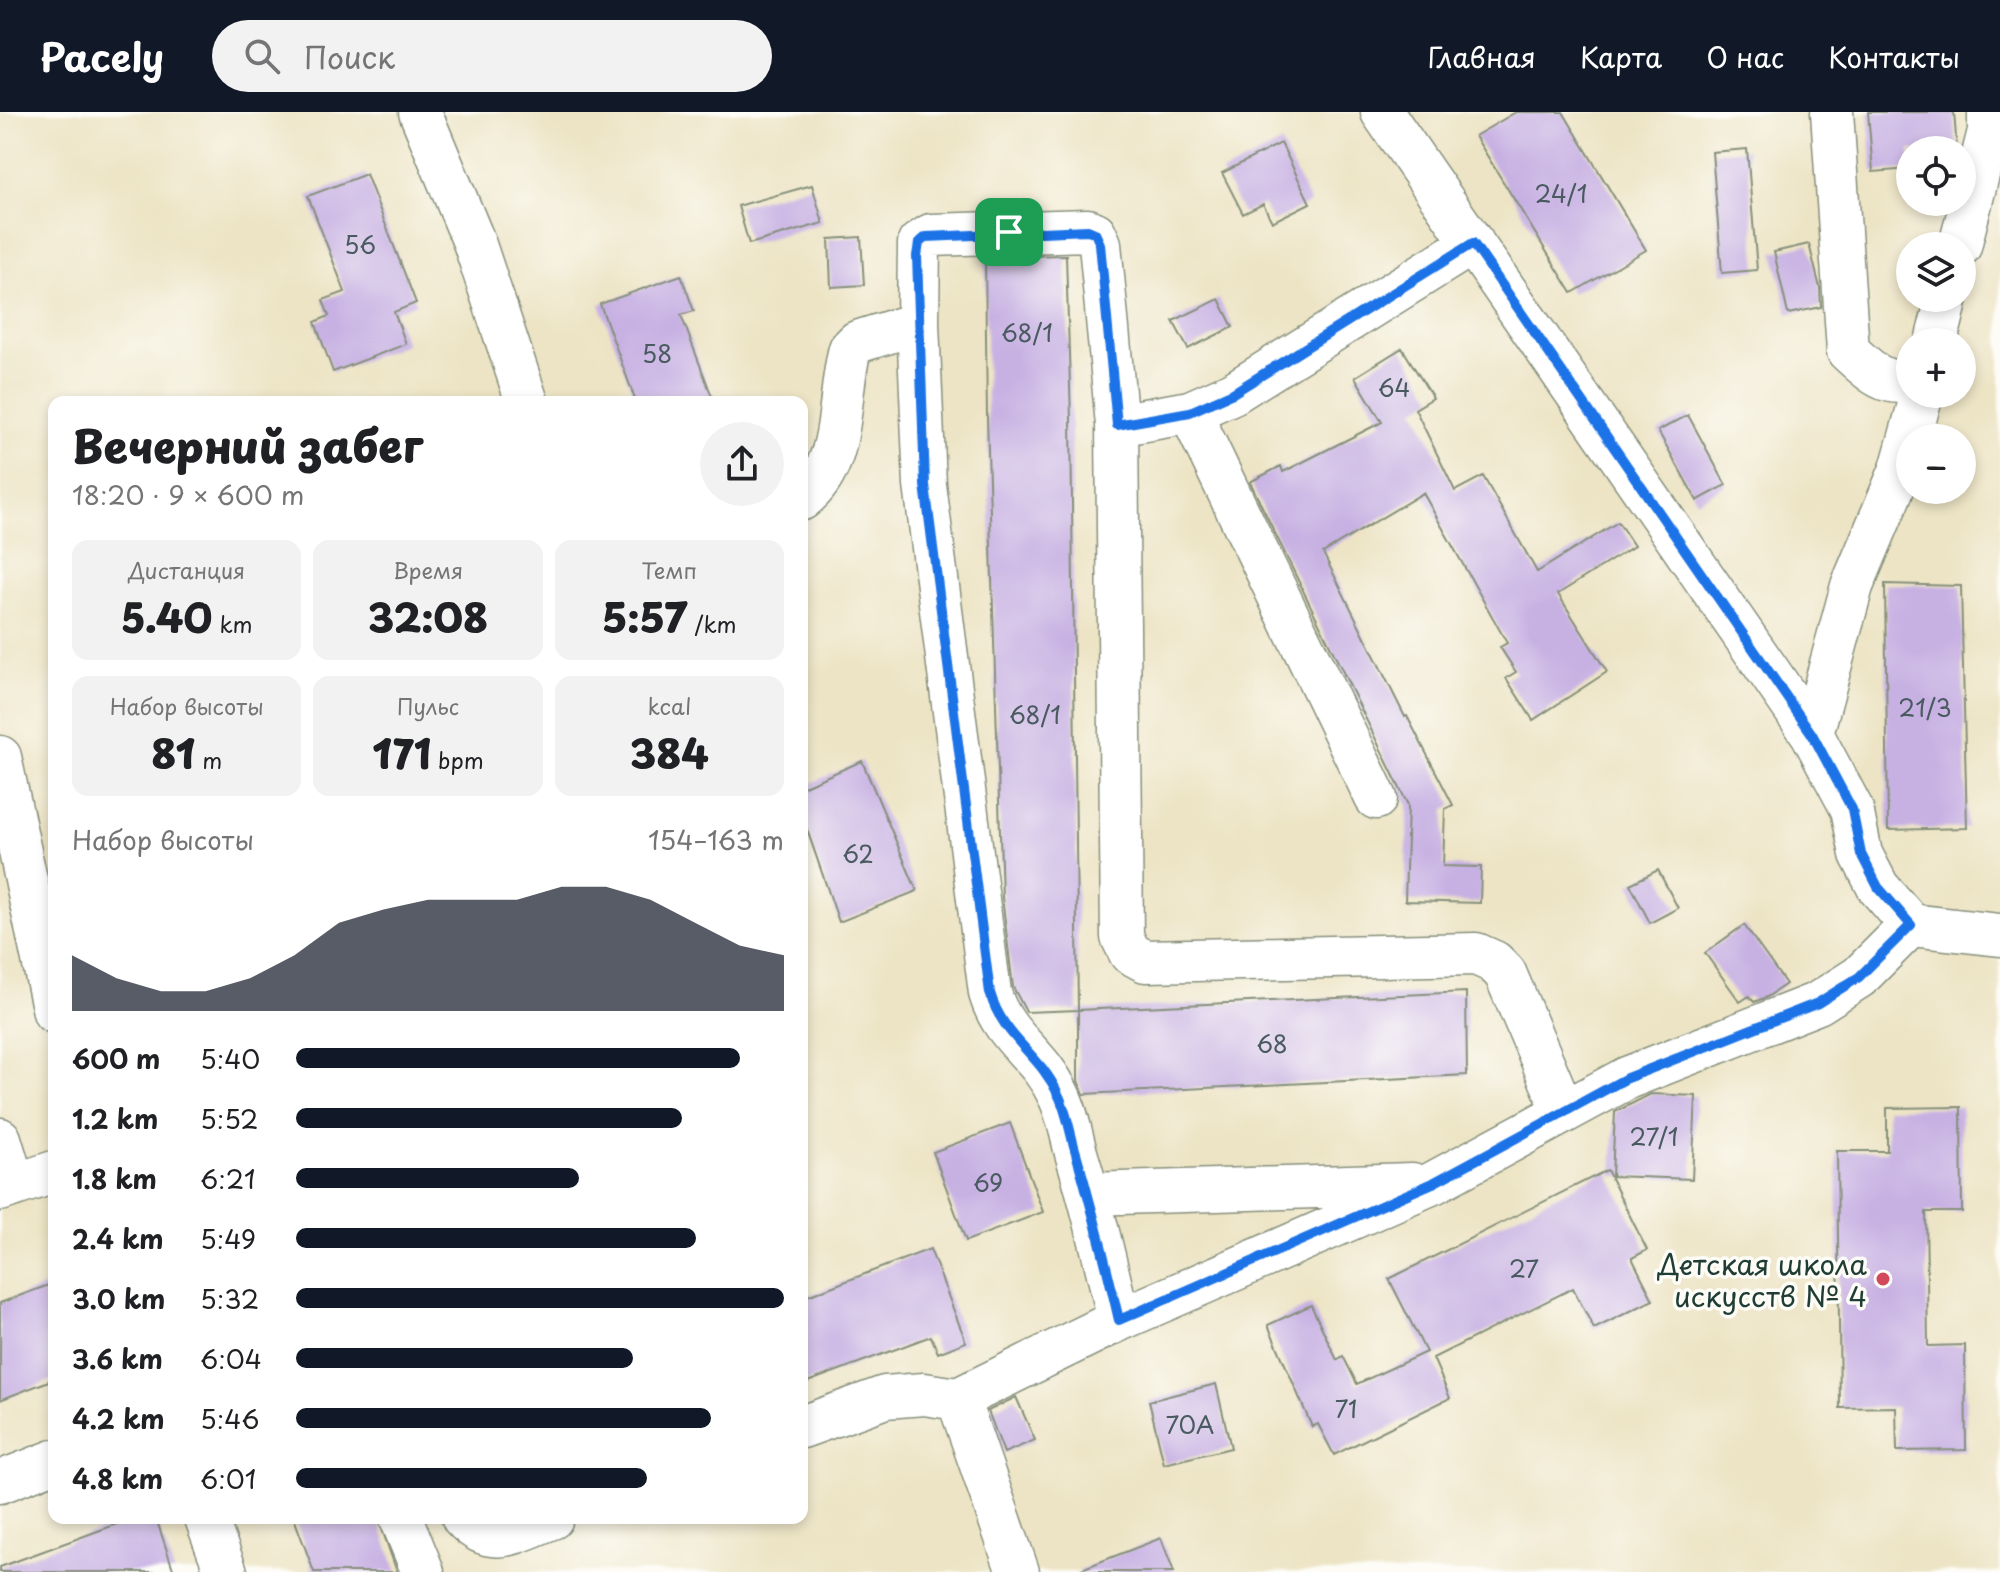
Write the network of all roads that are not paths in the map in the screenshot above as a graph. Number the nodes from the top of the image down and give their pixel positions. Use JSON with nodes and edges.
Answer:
{"nodes":[{"id":1,"x":420,"y":112,"type":"edge"},
{"id":2,"x":1832,"y":112,"type":"edge"},
{"id":3,"x":1989,"y":112,"type":"edge"},
{"id":4,"x":1398,"y":117,"type":"edge"},
{"id":5,"x":1964,"y":232,"type":"edge"},
{"id":6,"x":1473,"y":243,"type":"junction"},
{"id":7,"x":918,"y":323,"type":"junction"},
{"id":8,"x":1896,"y":383,"type":"edge"},
{"id":9,"x":525,"y":396,"type":"edge"},
{"id":10,"x":1918,"y":408,"type":"edge"},
{"id":11,"x":1190,"y":412,"type":"junction"},
{"id":12,"x":1117,"y":425,"type":"junction"},
{"id":13,"x":808,"y":494,"type":"edge"},
{"id":14,"x":1812,"y":734,"type":"junction"},
{"id":15,"x":0,"y":757,"type":"edge"},
{"id":16,"x":1376,"y":798,"type":"dead end"},
{"id":17,"x":1911,"y":925,"type":"junction"},
{"id":18,"x":2000,"y":935,"type":"edge"},
{"id":19,"x":48,"y":984,"type":"edge"},
{"id":20,"x":1564,"y":1112,"type":"junction"},
{"id":21,"x":0,"y":1139,"type":"edge"},
{"id":22,"x":48,"y":1174,"type":"edge"},
{"id":23,"x":1433,"y":1183,"type":"junction"},
{"id":24,"x":7,"y":1188,"type":"edge"},
{"id":25,"x":1088,"y":1194,"type":"junction"},
{"id":26,"x":1119,"y":1320,"type":"junction"},
{"id":27,"x":958,"y":1399,"type":"junction"},
{"id":28,"x":808,"y":1425,"type":"edge"},
{"id":29,"x":48,"y":1463,"type":"edge"},
{"id":30,"x":0,"y":1482,"type":"edge"},
{"id":31,"x":208,"y":1524,"type":"edge"},
{"id":32,"x":403,"y":1524,"type":"edge"},
{"id":33,"x":468,"y":1524,"type":"edge"},
{"id":34,"x":535,"y":1524,"type":"edge"},
{"id":35,"x":226,"y":1572,"type":"edge"},
{"id":36,"x":423,"y":1572,"type":"edge"},
{"id":37,"x":1018,"y":1572,"type":"edge"}],
"edges":[{"from":1,"to":9,"type":"street"},
{"from":2,"to":8,"type":"street"},
{"from":3,"to":5,"type":"street"},
{"from":4,"to":6,"type":"street"},
{"from":6,"to":11,"type":"street"},
{"from":6,"to":14,"type":"street"},
{"from":7,"to":12,"type":"street"},
{"from":7,"to":13,"type":"street"},
{"from":7,"to":25,"type":"street"},
{"from":10,"to":14,"type":"street"},
{"from":11,"to":12,"type":"street"},
{"from":11,"to":16,"type":"street"},
{"from":12,"to":20,"type":"street"},
{"from":14,"to":17,"type":"street"},
{"from":15,"to":19,"type":"street"},
{"from":17,"to":18,"type":"street"},
{"from":17,"to":20,"type":"street"},
{"from":20,"to":23,"type":"street"},
{"from":21,"to":24,"type":"street"},
{"from":22,"to":24,"type":"street"},
{"from":23,"to":25,"type":"street"},
{"from":23,"to":26,"type":"street"},
{"from":25,"to":26,"type":"street"},
{"from":26,"to":27,"type":"street"},
{"from":27,"to":28,"type":"street"},
{"from":27,"to":37,"type":"street"},
{"from":29,"to":30,"type":"street"},
{"from":31,"to":35,"type":"street"},
{"from":32,"to":36,"type":"street"},
{"from":33,"to":34,"type":"street"}]}
